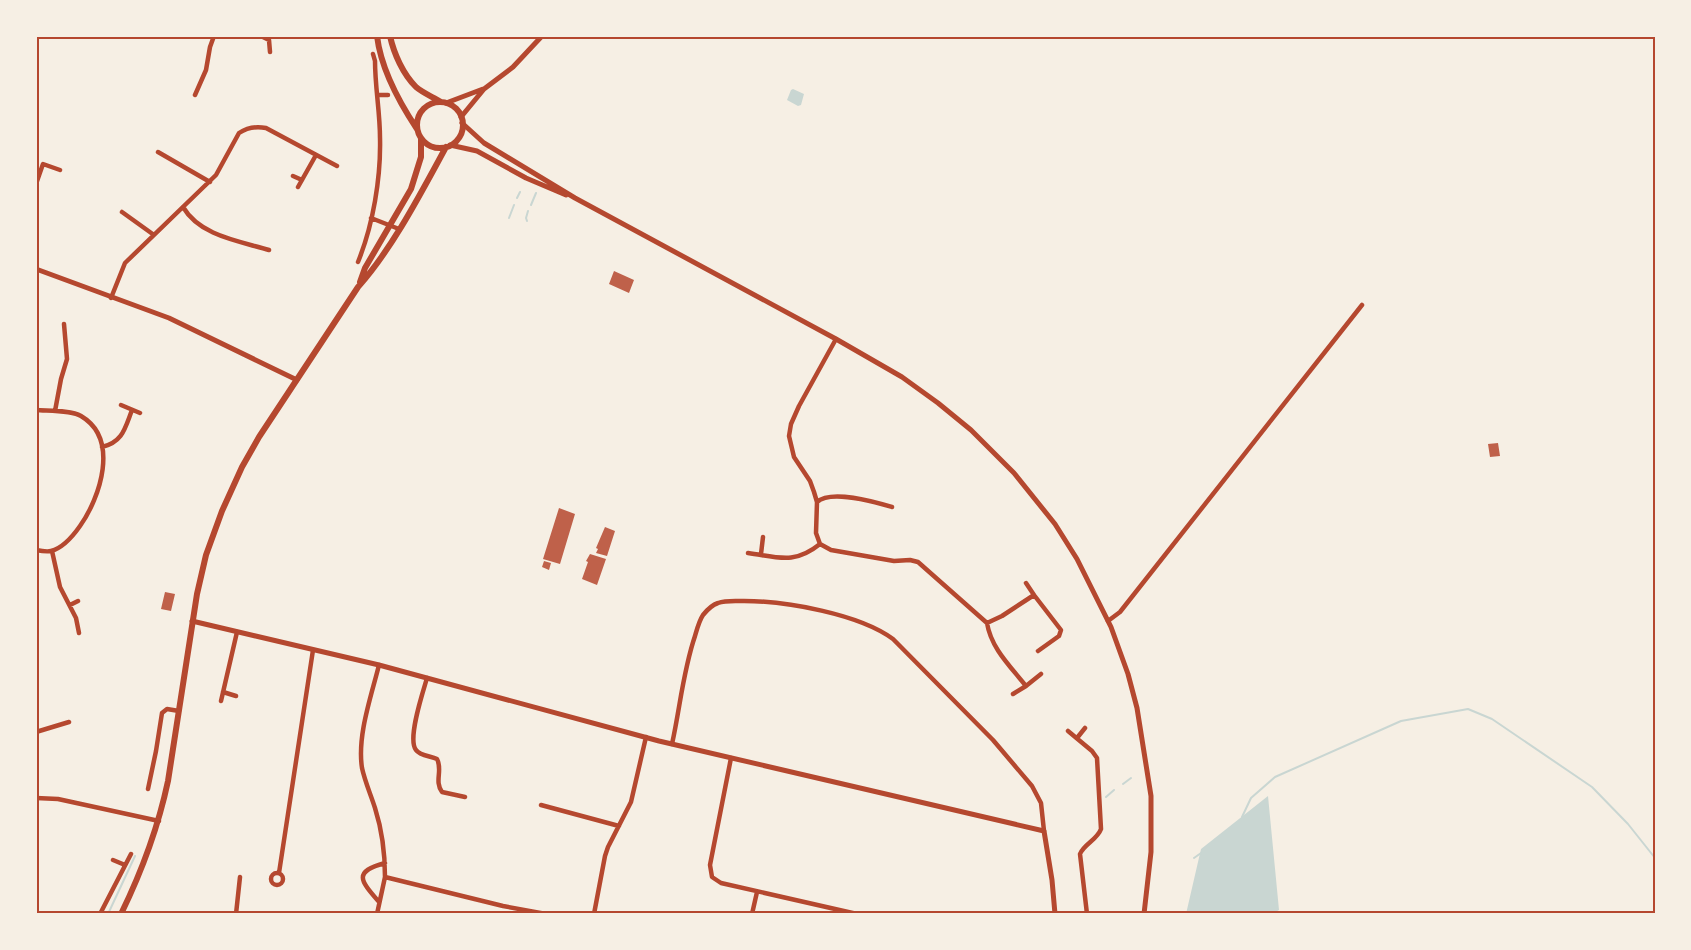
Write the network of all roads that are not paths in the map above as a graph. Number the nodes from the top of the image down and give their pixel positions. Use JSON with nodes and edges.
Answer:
{"nodes":[{"id":1,"x":214,"y":36,"type":"edge"},
{"id":2,"x":261,"y":36,"type":"edge"},
{"id":3,"x":377,"y":36,"type":"edge"},
{"id":4,"x":390,"y":36,"type":"edge"},
{"id":5,"x":542,"y":36,"type":"edge"},
{"id":6,"x":270,"y":38,"type":"edge"},
{"id":7,"x":270,"y":52,"type":"dead end"},
{"id":8,"x":373,"y":54,"type":"dead end"},
{"id":9,"x":191,"y":86,"type":"dead end"},
{"id":10,"x":197,"y":89,"type":"junction"},
{"id":11,"x":484,"y":89,"type":"junction"},
{"id":12,"x":377,"y":95,"type":"junction"},
{"id":13,"x":388,"y":95,"type":"dead end"},
{"id":14,"x":195,"y":96,"type":"dead end"},
{"id":15,"x":444,"y":102,"type":"junction"},
{"id":16,"x":461,"y":120,"type":"junction"},
{"id":17,"x":420,"y":136,"type":"junction"},
{"id":18,"x":448,"y":146,"type":"junction"},
{"id":19,"x":158,"y":152,"type":"dead end"},
{"id":20,"x":316,"y":155,"type":"junction"},
{"id":21,"x":36,"y":161,"type":"edge"},
{"id":22,"x":43,"y":164,"type":"junction"},
{"id":23,"x":337,"y":166,"type":"dead end"},
{"id":24,"x":60,"y":170,"type":"dead end"},
{"id":25,"x":293,"y":176,"type":"dead end"},
{"id":26,"x":302,"y":180,"type":"junction"},
{"id":27,"x":210,"y":182,"type":"junction"},
{"id":28,"x":36,"y":184,"type":"edge"},
{"id":29,"x":298,"y":187,"type":"dead end"},
{"id":30,"x":575,"y":198,"type":"junction"},
{"id":31,"x":183,"y":207,"type":"junction"},
{"id":32,"x":122,"y":212,"type":"dead end"},
{"id":33,"x":371,"y":218,"type":"junction"},
{"id":34,"x":390,"y":225,"type":"junction"},
{"id":35,"x":399,"y":229,"type":"junction"},
{"id":36,"x":154,"y":234,"type":"junction"},
{"id":37,"x":269,"y":250,"type":"dead end"},
{"id":38,"x":358,"y":262,"type":"dead end"},
{"id":39,"x":36,"y":270,"type":"edge"},
{"id":40,"x":358,"y":287,"type":"junction"},
{"id":41,"x":111,"y":298,"type":"junction"},
{"id":42,"x":1362,"y":305,"type":"dead end"},
{"id":43,"x":64,"y":324,"type":"dead end"},
{"id":44,"x":58,"y":332,"type":"dead end"},
{"id":45,"x":65,"y":332,"type":"junction"},
{"id":46,"x":836,"y":339,"type":"junction"},
{"id":47,"x":297,"y":380,"type":"junction"},
{"id":48,"x":121,"y":405,"type":"dead end"},
{"id":49,"x":36,"y":410,"type":"edge"},
{"id":50,"x":132,"y":410,"type":"junction"},
{"id":51,"x":55,"y":411,"type":"junction"},
{"id":52,"x":140,"y":413,"type":"dead end"},
{"id":53,"x":102,"y":447,"type":"junction"},
{"id":54,"x":817,"y":502,"type":"junction"},
{"id":55,"x":892,"y":507,"type":"dead end"},
{"id":56,"x":763,"y":537,"type":"dead end"},
{"id":57,"x":820,"y":544,"type":"junction"},
{"id":58,"x":36,"y":550,"type":"edge"},
{"id":59,"x":52,"y":551,"type":"junction"},
{"id":60,"x":748,"y":553,"type":"dead end"},
{"id":61,"x":761,"y":554,"type":"junction"},
{"id":62,"x":1026,"y":582,"type":"dead end"},
{"id":63,"x":1034,"y":595,"type":"junction"},
{"id":64,"x":78,"y":601,"type":"dead end"},
{"id":65,"x":70,"y":606,"type":"junction"},
{"id":66,"x":192,"y":621,"type":"junction"},
{"id":67,"x":1108,"y":621,"type":"junction"},
{"id":68,"x":987,"y":623,"type":"junction"},
{"id":69,"x":237,"y":632,"type":"junction"},
{"id":70,"x":79,"y":633,"type":"dead end"},
{"id":71,"x":313,"y":650,"type":"junction"},
{"id":72,"x":1038,"y":651,"type":"dead end"},
{"id":73,"x":378,"y":665,"type":"junction"},
{"id":74,"x":1041,"y":674,"type":"dead end"},
{"id":75,"x":427,"y":678,"type":"junction"},
{"id":76,"x":1026,"y":686,"type":"junction"},
{"id":77,"x":223,"y":692,"type":"junction"},
{"id":78,"x":1013,"y":694,"type":"dead end"},
{"id":79,"x":236,"y":696,"type":"dead end"},
{"id":80,"x":221,"y":701,"type":"dead end"},
{"id":81,"x":178,"y":710,"type":"junction"},
{"id":82,"x":69,"y":722,"type":"dead end"},
{"id":83,"x":1085,"y":728,"type":"dead end"},
{"id":84,"x":1068,"y":731,"type":"dead end"},
{"id":85,"x":36,"y":732,"type":"edge"},
{"id":86,"x":646,"y":737,"type":"junction"},
{"id":87,"x":1077,"y":738,"type":"junction"},
{"id":88,"x":672,"y":744,"type":"junction"},
{"id":89,"x":730,"y":758,"type":"junction"},
{"id":90,"x":148,"y":789,"type":"dead end"},
{"id":91,"x":465,"y":797,"type":"dead end"},
{"id":92,"x":36,"y":798,"type":"edge"},
{"id":93,"x":541,"y":805,"type":"dead end"},
{"id":94,"x":159,"y":821,"type":"junction"},
{"id":95,"x":619,"y":826,"type":"junction"},
{"id":96,"x":1044,"y":830,"type":"junction"},
{"id":97,"x":131,"y":854,"type":"dead end"},
{"id":98,"x":114,"y":860,"type":"dead end"},
{"id":99,"x":385,"y":862,"type":"junction"},
{"id":100,"x":124,"y":865,"type":"junction"},
{"id":101,"x":279,"y":874,"type":"dead end"},
{"id":102,"x":240,"y":877,"type":"dead end"},
{"id":103,"x":385,"y":877,"type":"junction"},
{"id":104,"x":757,"y":892,"type":"junction"},
{"id":105,"x":379,"y":902,"type":"junction"},
{"id":106,"x":100,"y":914,"type":"edge"},
{"id":107,"x":121,"y":914,"type":"edge"},
{"id":108,"x":236,"y":914,"type":"edge"},
{"id":109,"x":377,"y":914,"type":"edge"},
{"id":110,"x":546,"y":914,"type":"edge"},
{"id":111,"x":594,"y":914,"type":"edge"},
{"id":112,"x":752,"y":914,"type":"edge"},
{"id":113,"x":856,"y":914,"type":"edge"},
{"id":114,"x":1055,"y":914,"type":"edge"},
{"id":115,"x":1087,"y":914,"type":"edge"},
{"id":116,"x":1144,"y":914,"type":"edge"}],
"edges":[{"from":1,"to":10,"type":"street"},
{"from":2,"to":6,"type":"street"},
{"from":3,"to":17,"type":"main road"},
{"from":4,"to":15,"type":"main road"},
{"from":5,"to":11,"type":"street"},
{"from":6,"to":7,"type":"street"},
{"from":8,"to":12,"type":"street"},
{"from":9,"to":10,"type":"street"},
{"from":10,"to":14,"type":"street"},
{"from":11,"to":15,"type":"street"},
{"from":11,"to":16,"type":"street"},
{"from":12,"to":13,"type":"street"},
{"from":12,"to":33,"type":"street"},
{"from":15,"to":16,"type":"main road"},
{"from":15,"to":17,"type":"main road"},
{"from":16,"to":18,"type":"main road"},
{"from":16,"to":30,"type":"street"},
{"from":17,"to":18,"type":"main road"},
{"from":17,"to":34,"type":"main road"},
{"from":18,"to":30,"type":"street"},
{"from":18,"to":35,"type":"main road"},
{"from":19,"to":27,"type":"street"},
{"from":20,"to":23,"type":"street"},
{"from":20,"to":26,"type":"street"},
{"from":20,"to":27,"type":"street"},
{"from":21,"to":22,"type":"street"},
{"from":22,"to":24,"type":"street"},
{"from":22,"to":28,"type":"street"},
{"from":25,"to":26,"type":"street"},
{"from":26,"to":29,"type":"street"},
{"from":27,"to":31,"type":"street"},
{"from":30,"to":46,"type":"street"},
{"from":31,"to":36,"type":"street"},
{"from":31,"to":37,"type":"street"},
{"from":32,"to":36,"type":"street"},
{"from":33,"to":34,"type":"street"},
{"from":33,"to":38,"type":"street"},
{"from":34,"to":35,"type":"street"},
{"from":34,"to":40,"type":"main road"},
{"from":35,"to":40,"type":"main road"},
{"from":36,"to":41,"type":"street"},
{"from":39,"to":41,"type":"street"},
{"from":40,"to":47,"type":"main road"},
{"from":41,"to":47,"type":"street"},
{"from":42,"to":67,"type":"street"},
{"from":43,"to":45,"type":"street"},
{"from":44,"to":45,"type":"street"},
{"from":45,"to":51,"type":"street"},
{"from":46,"to":54,"type":"street"},
{"from":46,"to":67,"type":"street"},
{"from":47,"to":66,"type":"main road"},
{"from":48,"to":50,"type":"street"},
{"from":49,"to":51,"type":"street"},
{"from":50,"to":52,"type":"street"},
{"from":50,"to":53,"type":"street"},
{"from":51,"to":53,"type":"street"},
{"from":53,"to":59,"type":"street"},
{"from":54,"to":55,"type":"street"},
{"from":54,"to":57,"type":"street"},
{"from":56,"to":61,"type":"street"},
{"from":57,"to":61,"type":"street"},
{"from":57,"to":68,"type":"street"},
{"from":58,"to":59,"type":"street"},
{"from":59,"to":65,"type":"street"},
{"from":60,"to":61,"type":"street"},
{"from":62,"to":63,"type":"street"},
{"from":63,"to":68,"type":"street"},
{"from":63,"to":72,"type":"street"},
{"from":64,"to":65,"type":"street"},
{"from":65,"to":70,"type":"street"},
{"from":66,"to":69,"type":"street"},
{"from":66,"to":81,"type":"main road"},
{"from":67,"to":116,"type":"street"},
{"from":68,"to":76,"type":"street"},
{"from":69,"to":71,"type":"street"},
{"from":69,"to":77,"type":"street"},
{"from":71,"to":73,"type":"street"},
{"from":71,"to":101,"type":"street"},
{"from":73,"to":75,"type":"street"},
{"from":73,"to":99,"type":"street"},
{"from":74,"to":76,"type":"street"},
{"from":75,"to":86,"type":"street"},
{"from":75,"to":91,"type":"street"},
{"from":76,"to":78,"type":"street"},
{"from":77,"to":79,"type":"street"},
{"from":77,"to":80,"type":"street"},
{"from":81,"to":90,"type":"street"},
{"from":81,"to":94,"type":"main road"},
{"from":82,"to":85,"type":"street"},
{"from":83,"to":87,"type":"street"},
{"from":84,"to":87,"type":"street"},
{"from":86,"to":88,"type":"street"},
{"from":86,"to":95,"type":"street"},
{"from":87,"to":115,"type":"street"},
{"from":88,"to":89,"type":"street"},
{"from":88,"to":96,"type":"street"},
{"from":89,"to":96,"type":"street"},
{"from":89,"to":104,"type":"street"},
{"from":92,"to":94,"type":"street"},
{"from":93,"to":95,"type":"street"},
{"from":94,"to":107,"type":"main road"},
{"from":95,"to":111,"type":"street"},
{"from":96,"to":114,"type":"street"},
{"from":97,"to":100,"type":"street"},
{"from":98,"to":100,"type":"street"},
{"from":99,"to":103,"type":"street"},
{"from":99,"to":105,"type":"street"},
{"from":100,"to":106,"type":"street"},
{"from":102,"to":108,"type":"street"},
{"from":103,"to":105,"type":"street"},
{"from":103,"to":110,"type":"street"},
{"from":104,"to":112,"type":"street"},
{"from":104,"to":113,"type":"street"},
{"from":105,"to":109,"type":"street"}]}
